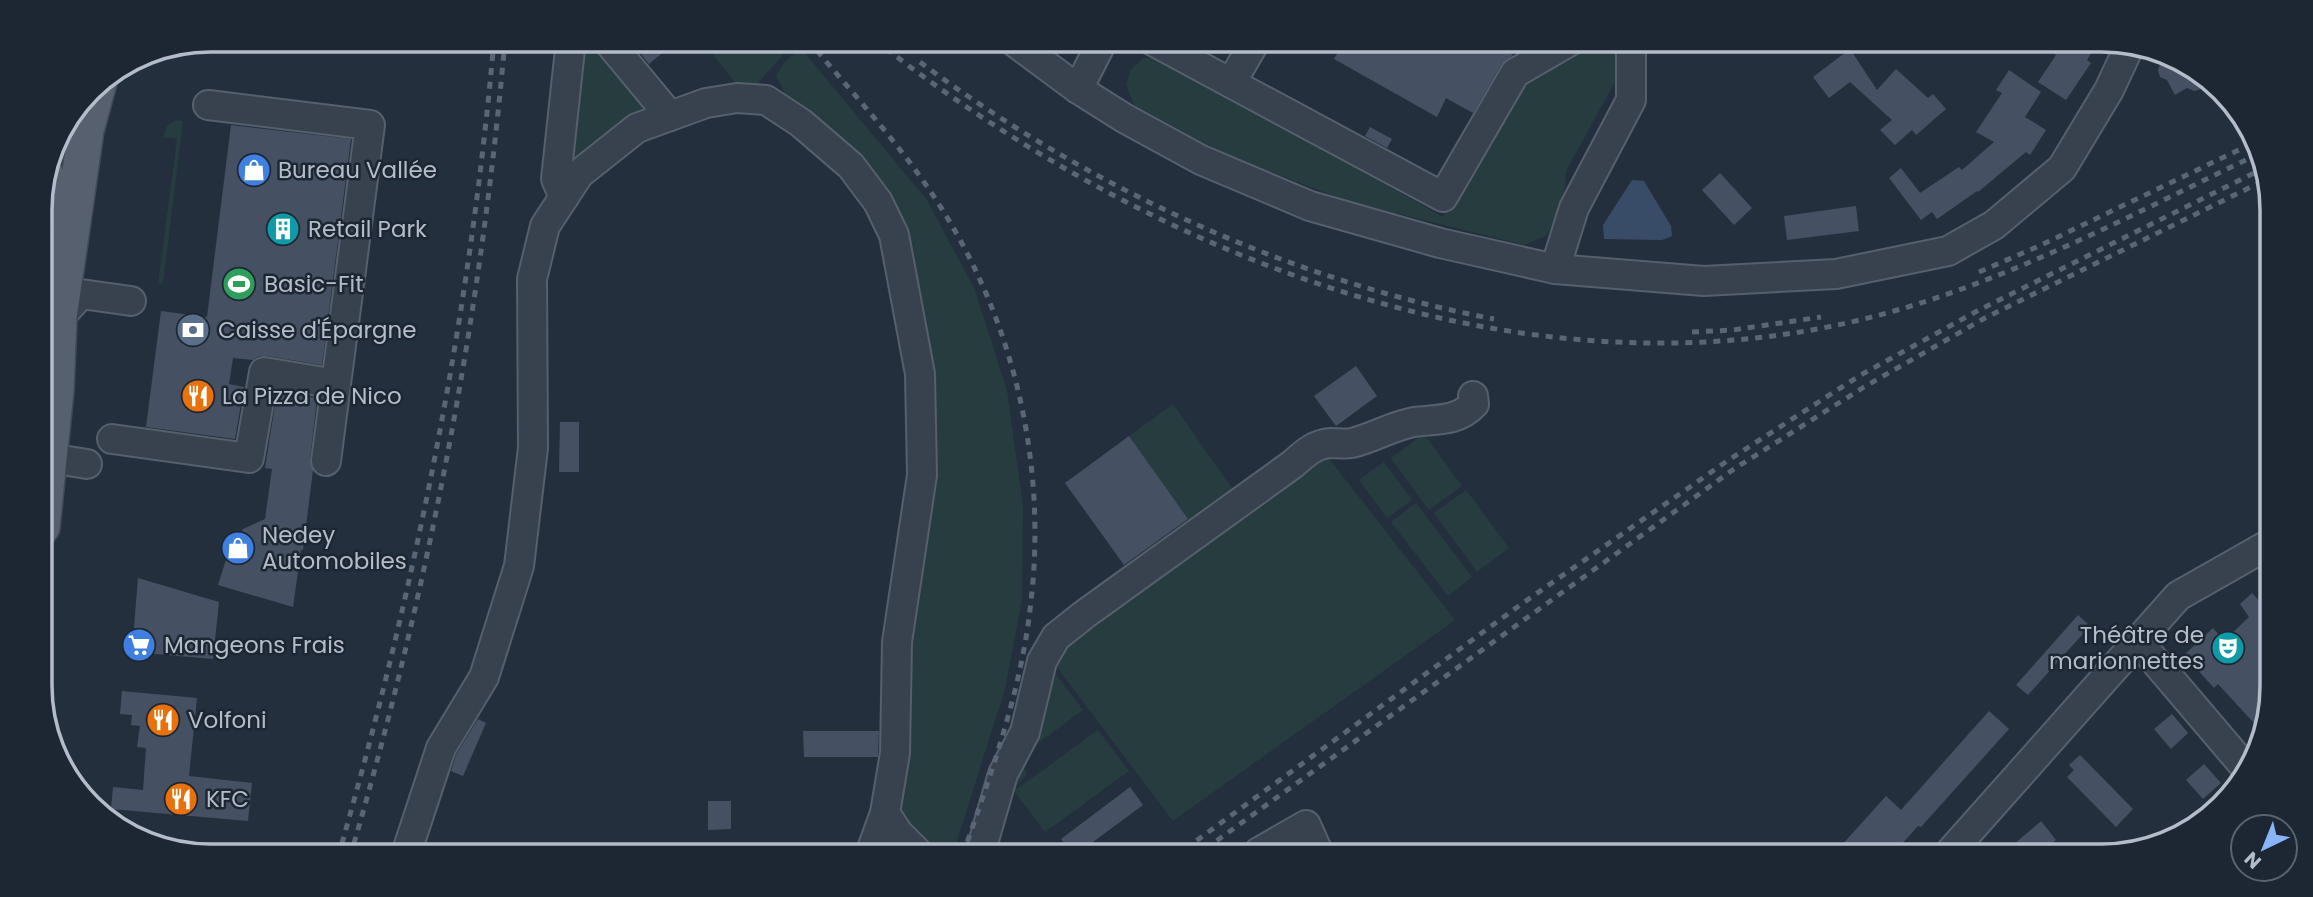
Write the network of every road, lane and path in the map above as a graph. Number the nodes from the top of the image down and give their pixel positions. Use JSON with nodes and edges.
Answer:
{"nodes":[{"id":1,"x":1174,"y":52,"type":"edge"},
{"id":2,"x":1249,"y":52,"type":"edge"},
{"id":3,"x":1551,"y":52,"type":"edge"},
{"id":4,"x":1631,"y":52,"type":"edge"},
{"id":5,"x":570,"y":53,"type":"edge"},
{"id":6,"x":618,"y":53,"type":"edge"},
{"id":7,"x":1030,"y":53,"type":"edge"},
{"id":8,"x":1096,"y":53,"type":"edge"},
{"id":9,"x":2126,"y":55,"type":"edge"},
{"id":10,"x":1231,"y":83,"type":"junction"},
{"id":11,"x":1078,"y":89,"type":"junction"},
{"id":12,"x":93,"y":105,"type":"edge"},
{"id":13,"x":208,"y":105,"type":"dead end"},
{"id":14,"x":670,"y":116,"type":"junction"},
{"id":15,"x":564,"y":197,"type":"junction"},
{"id":16,"x":1555,"y":269,"type":"junction"},
{"id":17,"x":131,"y":301,"type":"dead end"},
{"id":18,"x":53,"y":310,"type":"edge"},
{"id":19,"x":53,"y":322,"type":"edge"},
{"id":20,"x":336,"y":384,"type":"junction"},
{"id":21,"x":1473,"y":396,"type":"dead end"},
{"id":22,"x":112,"y":439,"type":"dead end"},
{"id":23,"x":52,"y":459,"type":"edge"},
{"id":24,"x":326,"y":461,"type":"dead end"},
{"id":25,"x":87,"y":464,"type":"dead end"},
{"id":26,"x":2260,"y":549,"type":"edge"},
{"id":27,"x":2137,"y":640,"type":"junction"},
{"id":28,"x":2241,"y":762,"type":"edge"},
{"id":29,"x":885,"y":813,"type":"junction"},
{"id":30,"x":409,"y":844,"type":"edge"},
{"id":31,"x":874,"y":844,"type":"edge"},
{"id":32,"x":909,"y":844,"type":"edge"},
{"id":33,"x":983,"y":844,"type":"edge"},
{"id":34,"x":1273,"y":844,"type":"edge"},
{"id":35,"x":1314,"y":844,"type":"edge"},
{"id":36,"x":1958,"y":844,"type":"edge"}],
"edges":[{"from":1,"to":10,"type":"street"},
{"from":2,"to":10,"type":"street"},
{"from":3,"to":10,"type":"street"},
{"from":4,"to":16,"type":"street"},
{"from":5,"to":15,"type":"street"},
{"from":6,"to":14,"type":"street"},
{"from":7,"to":11,"type":"street"},
{"from":8,"to":11,"type":"street"},
{"from":9,"to":16,"type":"street"},
{"from":11,"to":16,"type":"street"},
{"from":12,"to":18,"type":"main road"},
{"from":13,"to":20,"type":"street"},
{"from":14,"to":15,"type":"street"},
{"from":14,"to":29,"type":"street"},
{"from":15,"to":30,"type":"street"},
{"from":17,"to":19,"type":"street"},
{"from":20,"to":22,"type":"street"},
{"from":20,"to":24,"type":"street"},
{"from":21,"to":33,"type":"street"},
{"from":23,"to":25,"type":"street"},
{"from":26,"to":27,"type":"street"},
{"from":27,"to":28,"type":"street"},
{"from":27,"to":36,"type":"street"},
{"from":29,"to":31,"type":"street"},
{"from":29,"to":32,"type":"street"},
{"from":34,"to":35,"type":"street"}]}
